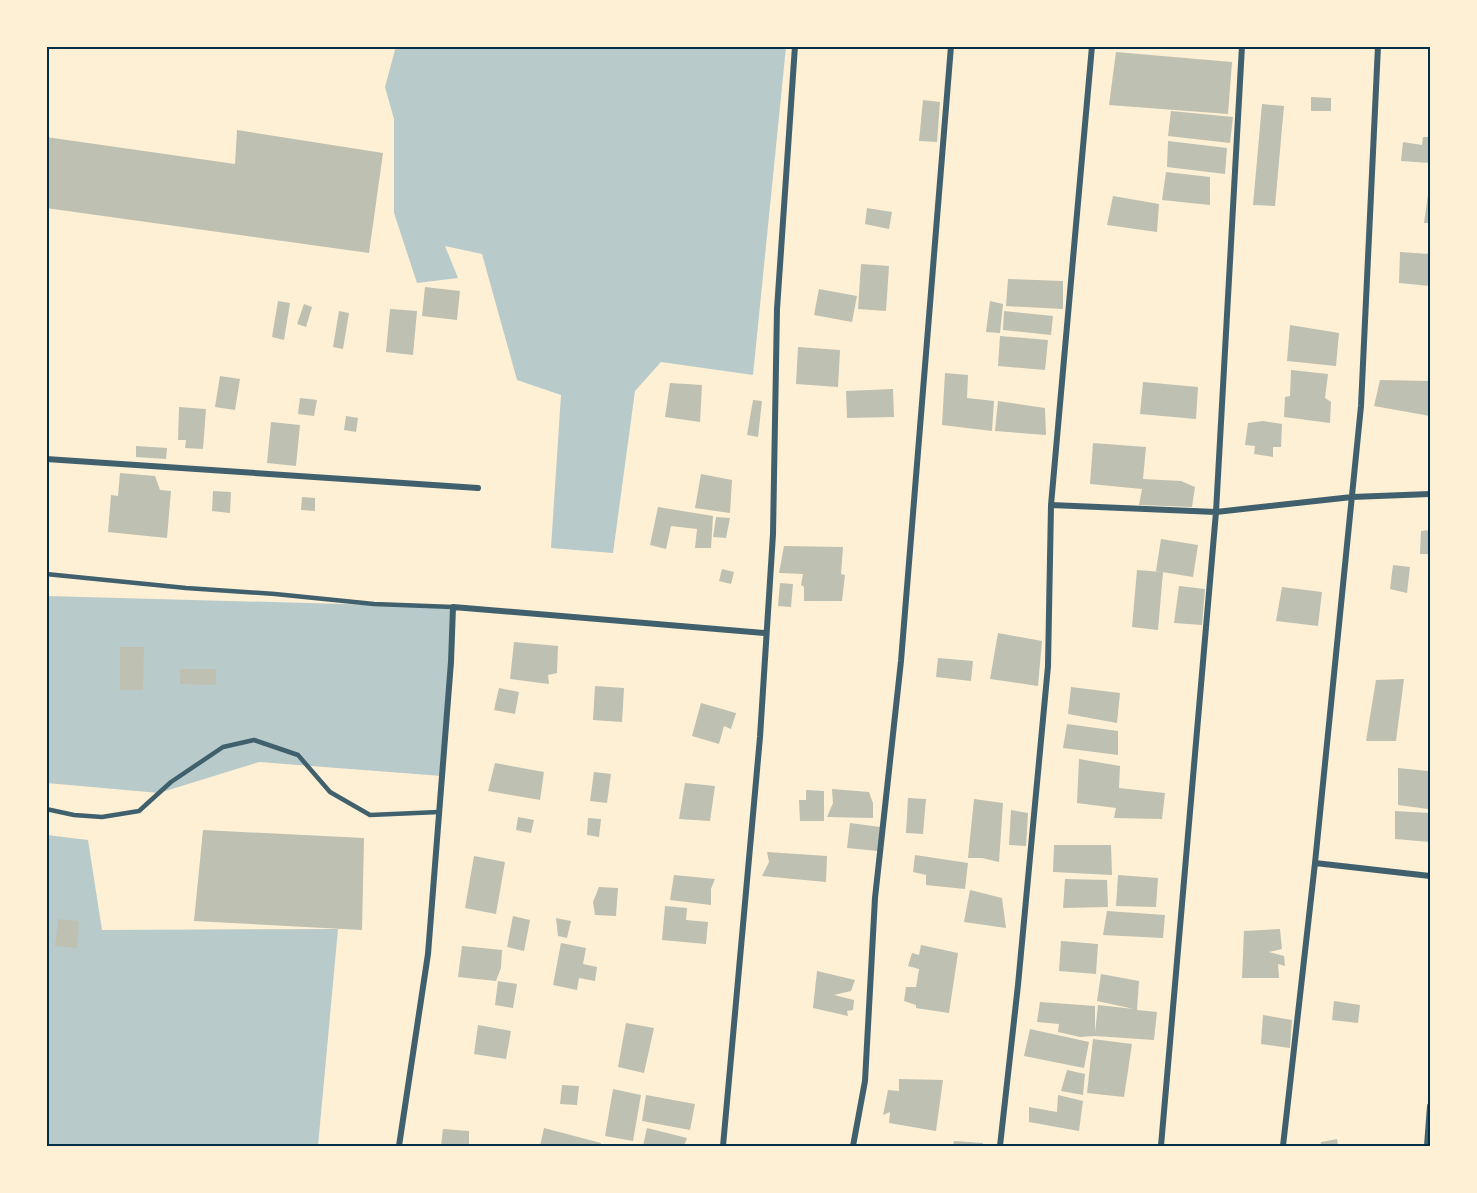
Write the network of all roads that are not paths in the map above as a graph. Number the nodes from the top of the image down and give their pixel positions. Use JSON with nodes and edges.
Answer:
{"nodes":[{"id":1,"x":795,"y":46,"type":"edge"},
{"id":2,"x":951,"y":46,"type":"edge"},
{"id":3,"x":1092,"y":46,"type":"edge"},
{"id":4,"x":1242,"y":46,"type":"edge"},
{"id":5,"x":1378,"y":46,"type":"edge"},
{"id":6,"x":46,"y":459,"type":"edge"},
{"id":7,"x":478,"y":488,"type":"dead end"},
{"id":8,"x":1431,"y":494,"type":"edge"},
{"id":9,"x":1352,"y":497,"type":"junction"},
{"id":10,"x":1051,"y":505,"type":"junction"},
{"id":11,"x":1216,"y":512,"type":"junction"},
{"id":12,"x":46,"y":574,"type":"edge"},
{"id":13,"x":453,"y":607,"type":"junction"},
{"id":14,"x":765,"y":633,"type":"junction"},
{"id":15,"x":46,"y":808,"type":"edge"},
{"id":16,"x":439,"y":812,"type":"junction"},
{"id":17,"x":1315,"y":863,"type":"junction"},
{"id":18,"x":1431,"y":876,"type":"edge"},
{"id":19,"x":1431,"y":1106,"type":"edge"},
{"id":20,"x":399,"y":1146,"type":"edge"},
{"id":21,"x":723,"y":1146,"type":"edge"},
{"id":22,"x":853,"y":1146,"type":"edge"},
{"id":23,"x":1000,"y":1146,"type":"edge"},
{"id":24,"x":1161,"y":1146,"type":"edge"},
{"id":25,"x":1283,"y":1146,"type":"edge"},
{"id":26,"x":1427,"y":1146,"type":"edge"}],
"edges":[{"from":1,"to":14,"type":"street"},
{"from":2,"to":22,"type":"street"},
{"from":3,"to":10,"type":"street"},
{"from":4,"to":11,"type":"street"},
{"from":5,"to":9,"type":"street"},
{"from":6,"to":7,"type":"street"},
{"from":8,"to":9,"type":"street"},
{"from":9,"to":11,"type":"street"},
{"from":9,"to":17,"type":"street"},
{"from":10,"to":11,"type":"street"},
{"from":10,"to":23,"type":"street"},
{"from":11,"to":24,"type":"street"},
{"from":12,"to":13,"type":"lane"},
{"from":13,"to":14,"type":"street"},
{"from":13,"to":16,"type":"street"},
{"from":14,"to":21,"type":"street"},
{"from":15,"to":16,"type":"lane"},
{"from":16,"to":20,"type":"street"},
{"from":17,"to":18,"type":"street"},
{"from":17,"to":25,"type":"street"},
{"from":19,"to":26,"type":"street"}]}
